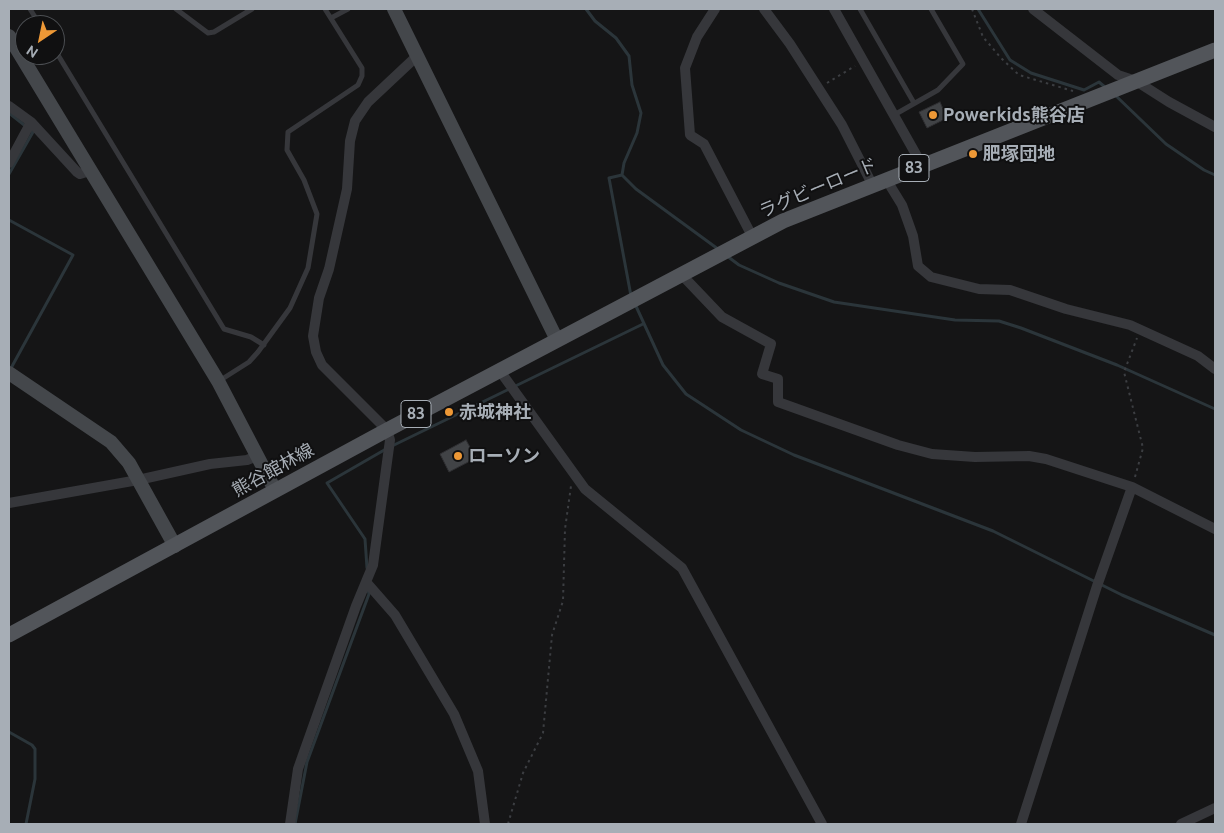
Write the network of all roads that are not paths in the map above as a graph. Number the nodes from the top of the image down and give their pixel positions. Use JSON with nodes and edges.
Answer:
{"nodes":[{"id":1,"x":176,"y":9,"type":"edge"},
{"id":2,"x":252,"y":9,"type":"edge"},
{"id":3,"x":325,"y":9,"type":"edge"},
{"id":4,"x":348,"y":9,"type":"edge"},
{"id":5,"x":394,"y":9,"type":"edge"},
{"id":6,"x":715,"y":9,"type":"edge"},
{"id":7,"x":764,"y":9,"type":"edge"},
{"id":8,"x":834,"y":9,"type":"edge"},
{"id":9,"x":860,"y":9,"type":"edge"},
{"id":10,"x":931,"y":9,"type":"edge"},
{"id":11,"x":1033,"y":9,"type":"edge"},
{"id":12,"x":331,"y":18,"type":"junction"},
{"id":13,"x":9,"y":36,"type":"edge"},
{"id":14,"x":1215,"y":50,"type":"edge"},
{"id":15,"x":417,"y":56,"type":"junction"},
{"id":16,"x":64,"y":65,"type":"edge"},
{"id":17,"x":1136,"y":81,"type":"junction"},
{"id":18,"x":914,"y":103,"type":"junction"},
{"id":19,"x":9,"y":106,"type":"edge"},
{"id":20,"x":894,"y":115,"type":"junction"},
{"id":21,"x":31,"y":122,"type":"junction"},
{"id":22,"x":1215,"y":127,"type":"edge"},
{"id":23,"x":9,"y":163,"type":"edge"},
{"id":24,"x":922,"y":165,"type":"junction"},
{"id":25,"x":90,"y":170,"type":"junction"},
{"id":26,"x":879,"y":182,"type":"junction"},
{"id":27,"x":752,"y":236,"type":"junction"},
{"id":28,"x":681,"y":274,"type":"junction"},
{"id":29,"x":557,"y":340,"type":"junction"},
{"id":30,"x":264,"y":345,"type":"junction"},
{"id":31,"x":1215,"y":369,"type":"edge"},
{"id":32,"x":9,"y":373,"type":"edge"},
{"id":33,"x":504,"y":377,"type":"junction"},
{"id":34,"x":218,"y":381,"type":"junction"},
{"id":35,"x":387,"y":430,"type":"junction"},
{"id":36,"x":257,"y":456,"type":"junction"},
{"id":37,"x":138,"y":480,"type":"junction"},
{"id":38,"x":1132,"y":487,"type":"junction"},
{"id":39,"x":275,"y":490,"type":"junction"},
{"id":40,"x":9,"y":503,"type":"edge"},
{"id":41,"x":1215,"y":529,"type":"edge"},
{"id":42,"x":175,"y":546,"type":"junction"},
{"id":43,"x":367,"y":583,"type":"junction"},
{"id":44,"x":9,"y":635,"type":"edge"},
{"id":45,"x":1215,"y":808,"type":"edge"},
{"id":46,"x":290,"y":824,"type":"edge"},
{"id":47,"x":485,"y":824,"type":"edge"},
{"id":48,"x":822,"y":824,"type":"edge"},
{"id":49,"x":1021,"y":824,"type":"edge"},
{"id":50,"x":1181,"y":824,"type":"edge"}],
"edges":[{"from":1,"to":2,"type":"lane"},
{"from":3,"to":12,"type":"lane"},
{"from":4,"to":12,"type":"lane"},
{"from":5,"to":15,"type":"street"},
{"from":6,"to":27,"type":"street"},
{"from":7,"to":26,"type":"street"},
{"from":8,"to":20,"type":"street"},
{"from":9,"to":18,"type":"lane"},
{"from":10,"to":18,"type":"lane"},
{"from":11,"to":17,"type":"street"},
{"from":12,"to":30,"type":"lane"},
{"from":13,"to":25,"type":"street"},
{"from":14,"to":17,"type":"main road","name":"ラグビーロード","number":"83"},
{"from":15,"to":29,"type":"street"},
{"from":15,"to":35,"type":"street"},
{"from":16,"to":30,"type":"lane"},
{"from":17,"to":22,"type":"street"},
{"from":17,"to":24,"type":"main road","name":"ラグビーロード","number":"83"},
{"from":18,"to":20,"type":"lane"},
{"from":19,"to":21,"type":"street"},
{"from":20,"to":24,"type":"street"},
{"from":21,"to":23,"type":"street"},
{"from":21,"to":25,"type":"street"},
{"from":24,"to":26,"type":"main road","name":"ラグビーロード","number":"83"},
{"from":25,"to":34,"type":"street"},
{"from":26,"to":27,"type":"main road","name":"ラグビーロード","number":"83"},
{"from":26,"to":31,"type":"street"},
{"from":27,"to":28,"type":"main road","name":"ラグビーロード","number":"83"},
{"from":28,"to":29,"type":"main road","name":"ラグビーロード","number":"83"},
{"from":28,"to":38,"type":"street"},
{"from":29,"to":33,"type":"main road","name":"熊谷館林線","number":"83"},
{"from":30,"to":34,"type":"lane"},
{"from":32,"to":37,"type":"street"},
{"from":33,"to":35,"type":"main road","name":"熊谷館林線","number":"83"},
{"from":33,"to":48,"type":"street"},
{"from":34,"to":36,"type":"street"},
{"from":35,"to":39,"type":"main road","name":"熊谷館林線","number":"83"},
{"from":35,"to":43,"type":"street"},
{"from":36,"to":37,"type":"street"},
{"from":36,"to":39,"type":"street"},
{"from":37,"to":40,"type":"street"},
{"from":37,"to":42,"type":"street"},
{"from":38,"to":41,"type":"street"},
{"from":38,"to":49,"type":"street"},
{"from":39,"to":42,"type":"main road","name":"熊谷館林線","number":"83"},
{"from":42,"to":44,"type":"main road","name":"熊谷館林線","number":"83"},
{"from":43,"to":46,"type":"street"},
{"from":43,"to":47,"type":"street"},
{"from":45,"to":50,"type":"street"}]}
